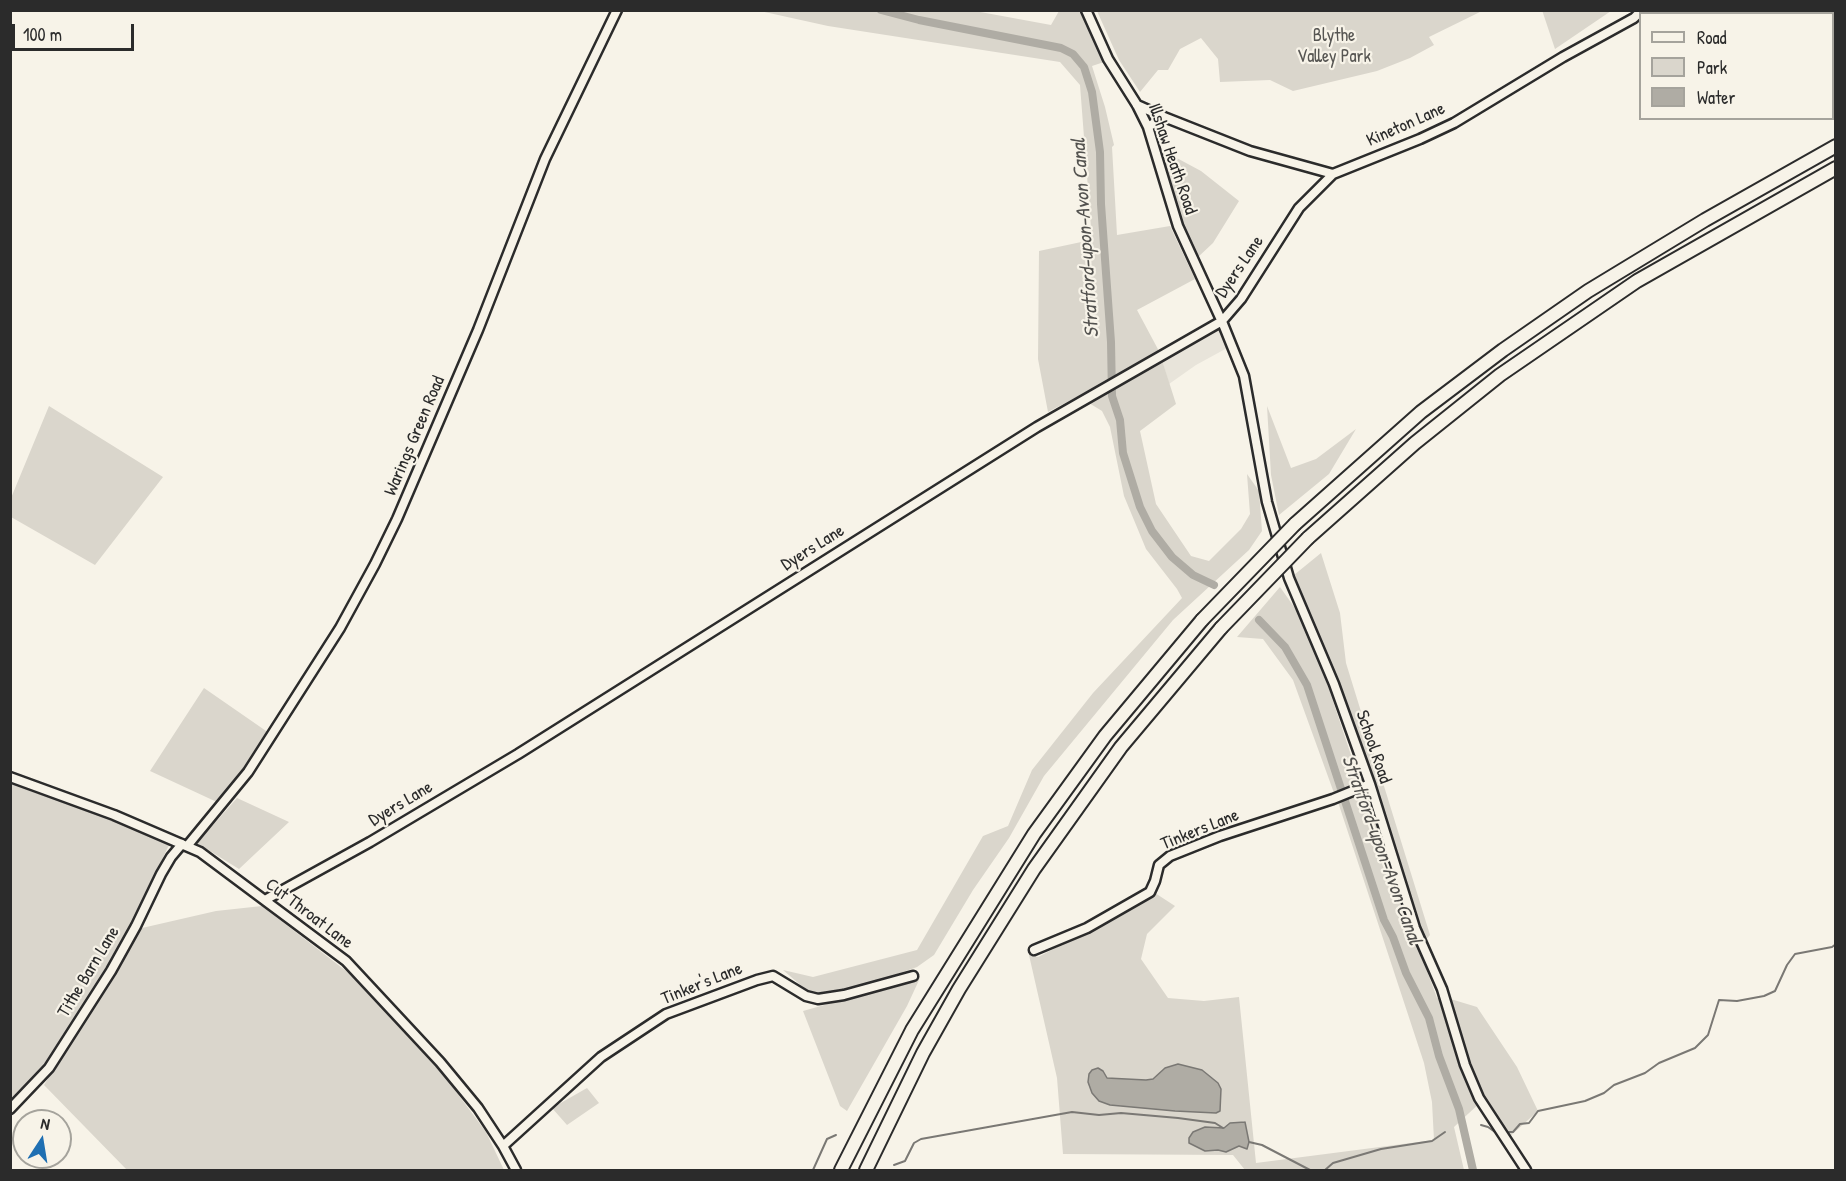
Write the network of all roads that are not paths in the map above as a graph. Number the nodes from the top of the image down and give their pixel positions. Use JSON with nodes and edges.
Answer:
{"nodes":[{"id":1,"x":617,"y":10,"type":"edge"},
{"id":2,"x":1086,"y":10,"type":"edge"},
{"id":3,"x":1639,"y":13,"type":"edge"},
{"id":4,"x":1137,"y":105,"type":"junction"},
{"id":5,"x":1164,"y":117,"type":"junction"},
{"id":6,"x":1148,"y":127,"type":"junction"},
{"id":7,"x":1836,"y":146,"type":"edge"},
{"id":8,"x":1836,"y":168,"type":"edge"},
{"id":9,"x":1333,"y":174,"type":"junction"},
{"id":10,"x":1222,"y":321,"type":"junction"},
{"id":11,"x":10,"y":777,"type":"edge"},
{"id":12,"x":1370,"y":784,"type":"junction"},
{"id":13,"x":185,"y":845,"type":"junction"},
{"id":14,"x":265,"y":900,"type":"junction"},
{"id":15,"x":1034,"y":950,"type":"dead end"},
{"id":16,"x":913,"y":976,"type":"dead end"},
{"id":17,"x":10,"y":1109,"type":"edge"},
{"id":18,"x":503,"y":1146,"type":"junction"},
{"id":19,"x":516,"y":1170,"type":"edge"},
{"id":20,"x":841,"y":1170,"type":"edge"},
{"id":21,"x":866,"y":1170,"type":"edge"},
{"id":22,"x":1525,"y":1170,"type":"edge"}],
"edges":[{"from":1,"to":13,"type":"street","name":"Warings Green Road"},
{"from":2,"to":4,"type":"street","name":"Illshaw Heath Road"},
{"from":3,"to":9,"type":"street","name":"Kineton Lane"},
{"from":4,"to":5,"type":"street"},
{"from":4,"to":6,"type":"street","name":"Illshaw Heath Road"},
{"from":5,"to":6,"type":"street"},
{"from":5,"to":9,"type":"street"},
{"from":6,"to":10,"type":"street","name":"Illshaw Heath Road"},
{"from":7,"to":20,"type":"highway","bridge":true},
{"from":8,"to":21,"type":"highway","bridge":true},
{"from":9,"to":10,"type":"street","name":"Dyers Lane"},
{"from":10,"to":12,"type":"street","name":"School Road"},
{"from":10,"to":14,"type":"street","name":"Dyers Lane"},
{"from":11,"to":13,"type":"street","name":"Cut Throat Lane"},
{"from":12,"to":15,"type":"street","name":"Tinkers Lane"},
{"from":12,"to":22,"type":"street","name":"School Road"},
{"from":13,"to":14,"type":"street","name":"Cut Throat Lane"},
{"from":13,"to":17,"type":"street","name":"Tithe Barn Lane"},
{"from":14,"to":18,"type":"street","name":"Cut Throat Lane"},
{"from":16,"to":18,"type":"street","name":"Tinker's Lane"},
{"from":18,"to":19,"type":"street","name":"Cut Throat Lane"}]}
